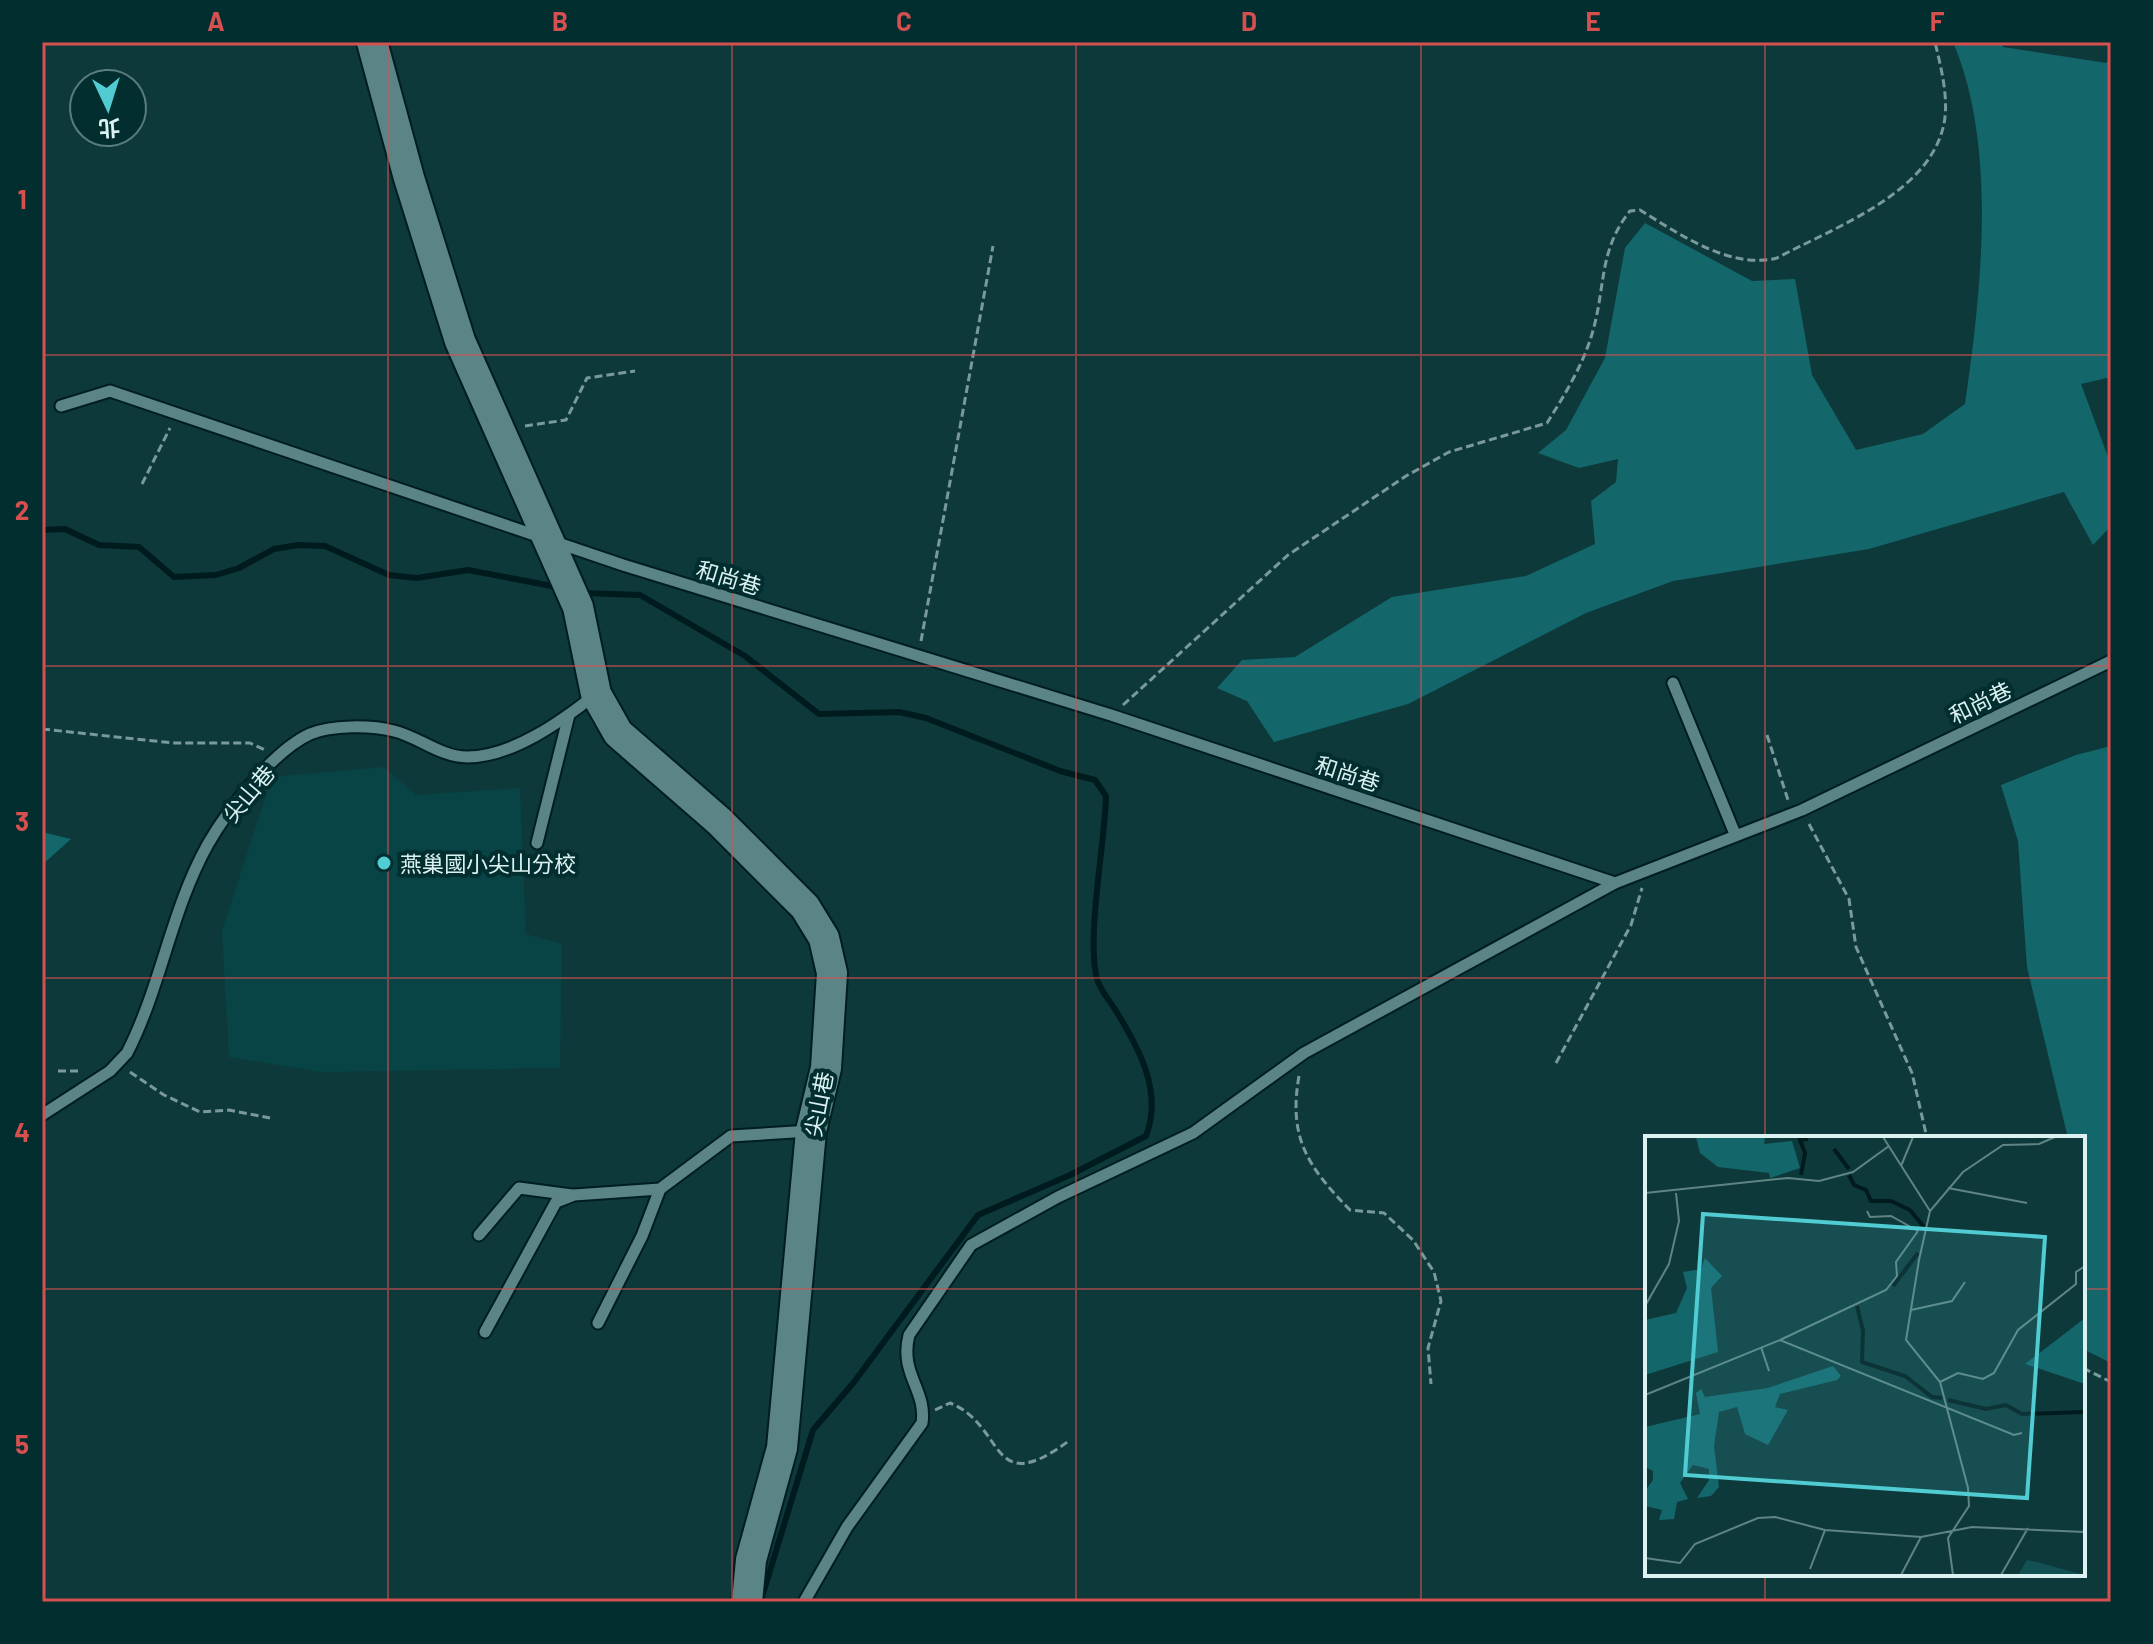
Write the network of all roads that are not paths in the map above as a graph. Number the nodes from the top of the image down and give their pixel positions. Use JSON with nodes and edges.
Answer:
{"nodes":[{"id":1,"x":372,"y":42,"type":"edge"},
{"id":2,"x":61,"y":406,"type":"dead end"},
{"id":3,"x":549,"y":539,"type":"junction"},
{"id":4,"x":2111,"y":661,"type":"edge"},
{"id":5,"x":1673,"y":683,"type":"dead end"},
{"id":6,"x":596,"y":694,"type":"junction"},
{"id":7,"x":569,"y":715,"type":"junction"},
{"id":8,"x":1735,"y":834,"type":"junction"},
{"id":9,"x":537,"y":843,"type":"dead end"},
{"id":10,"x":1615,"y":883,"type":"junction"},
{"id":11,"x":42,"y":1115,"type":"edge"},
{"id":12,"x":811,"y":1131,"type":"junction"},
{"id":13,"x":660,"y":1189,"type":"junction"},
{"id":14,"x":574,"y":1195,"type":"junction"},
{"id":15,"x":479,"y":1235,"type":"dead end"},
{"id":16,"x":598,"y":1323,"type":"dead end"},
{"id":17,"x":485,"y":1332,"type":"dead end"},
{"id":18,"x":747,"y":1602,"type":"edge"},
{"id":19,"x":804,"y":1602,"type":"edge"}],
"edges":[{"from":1,"to":3,"type":"street","name":"尖山巷"},
{"from":2,"to":3,"type":"lane","name":"和尚巷"},
{"from":3,"to":6,"type":"street","name":"尖山巷"},
{"from":3,"to":10,"type":"lane","name":"和尚巷"},
{"from":4,"to":8,"type":"lane","name":"和尚巷"},
{"from":5,"to":8,"type":"lane"},
{"from":6,"to":7,"type":"lane","name":"尖山巷"},
{"from":6,"to":12,"type":"street","name":"尖山巷"},
{"from":7,"to":9,"type":"lane"},
{"from":7,"to":11,"type":"lane","name":"尖山巷"},
{"from":8,"to":10,"type":"lane","name":"和尚巷"},
{"from":10,"to":19,"type":"lane"},
{"from":12,"to":13,"type":"lane"},
{"from":12,"to":18,"type":"street","name":"尖山巷"},
{"from":13,"to":14,"type":"lane"},
{"from":13,"to":16,"type":"lane"},
{"from":14,"to":15,"type":"lane"},
{"from":14,"to":17,"type":"lane"}]}
